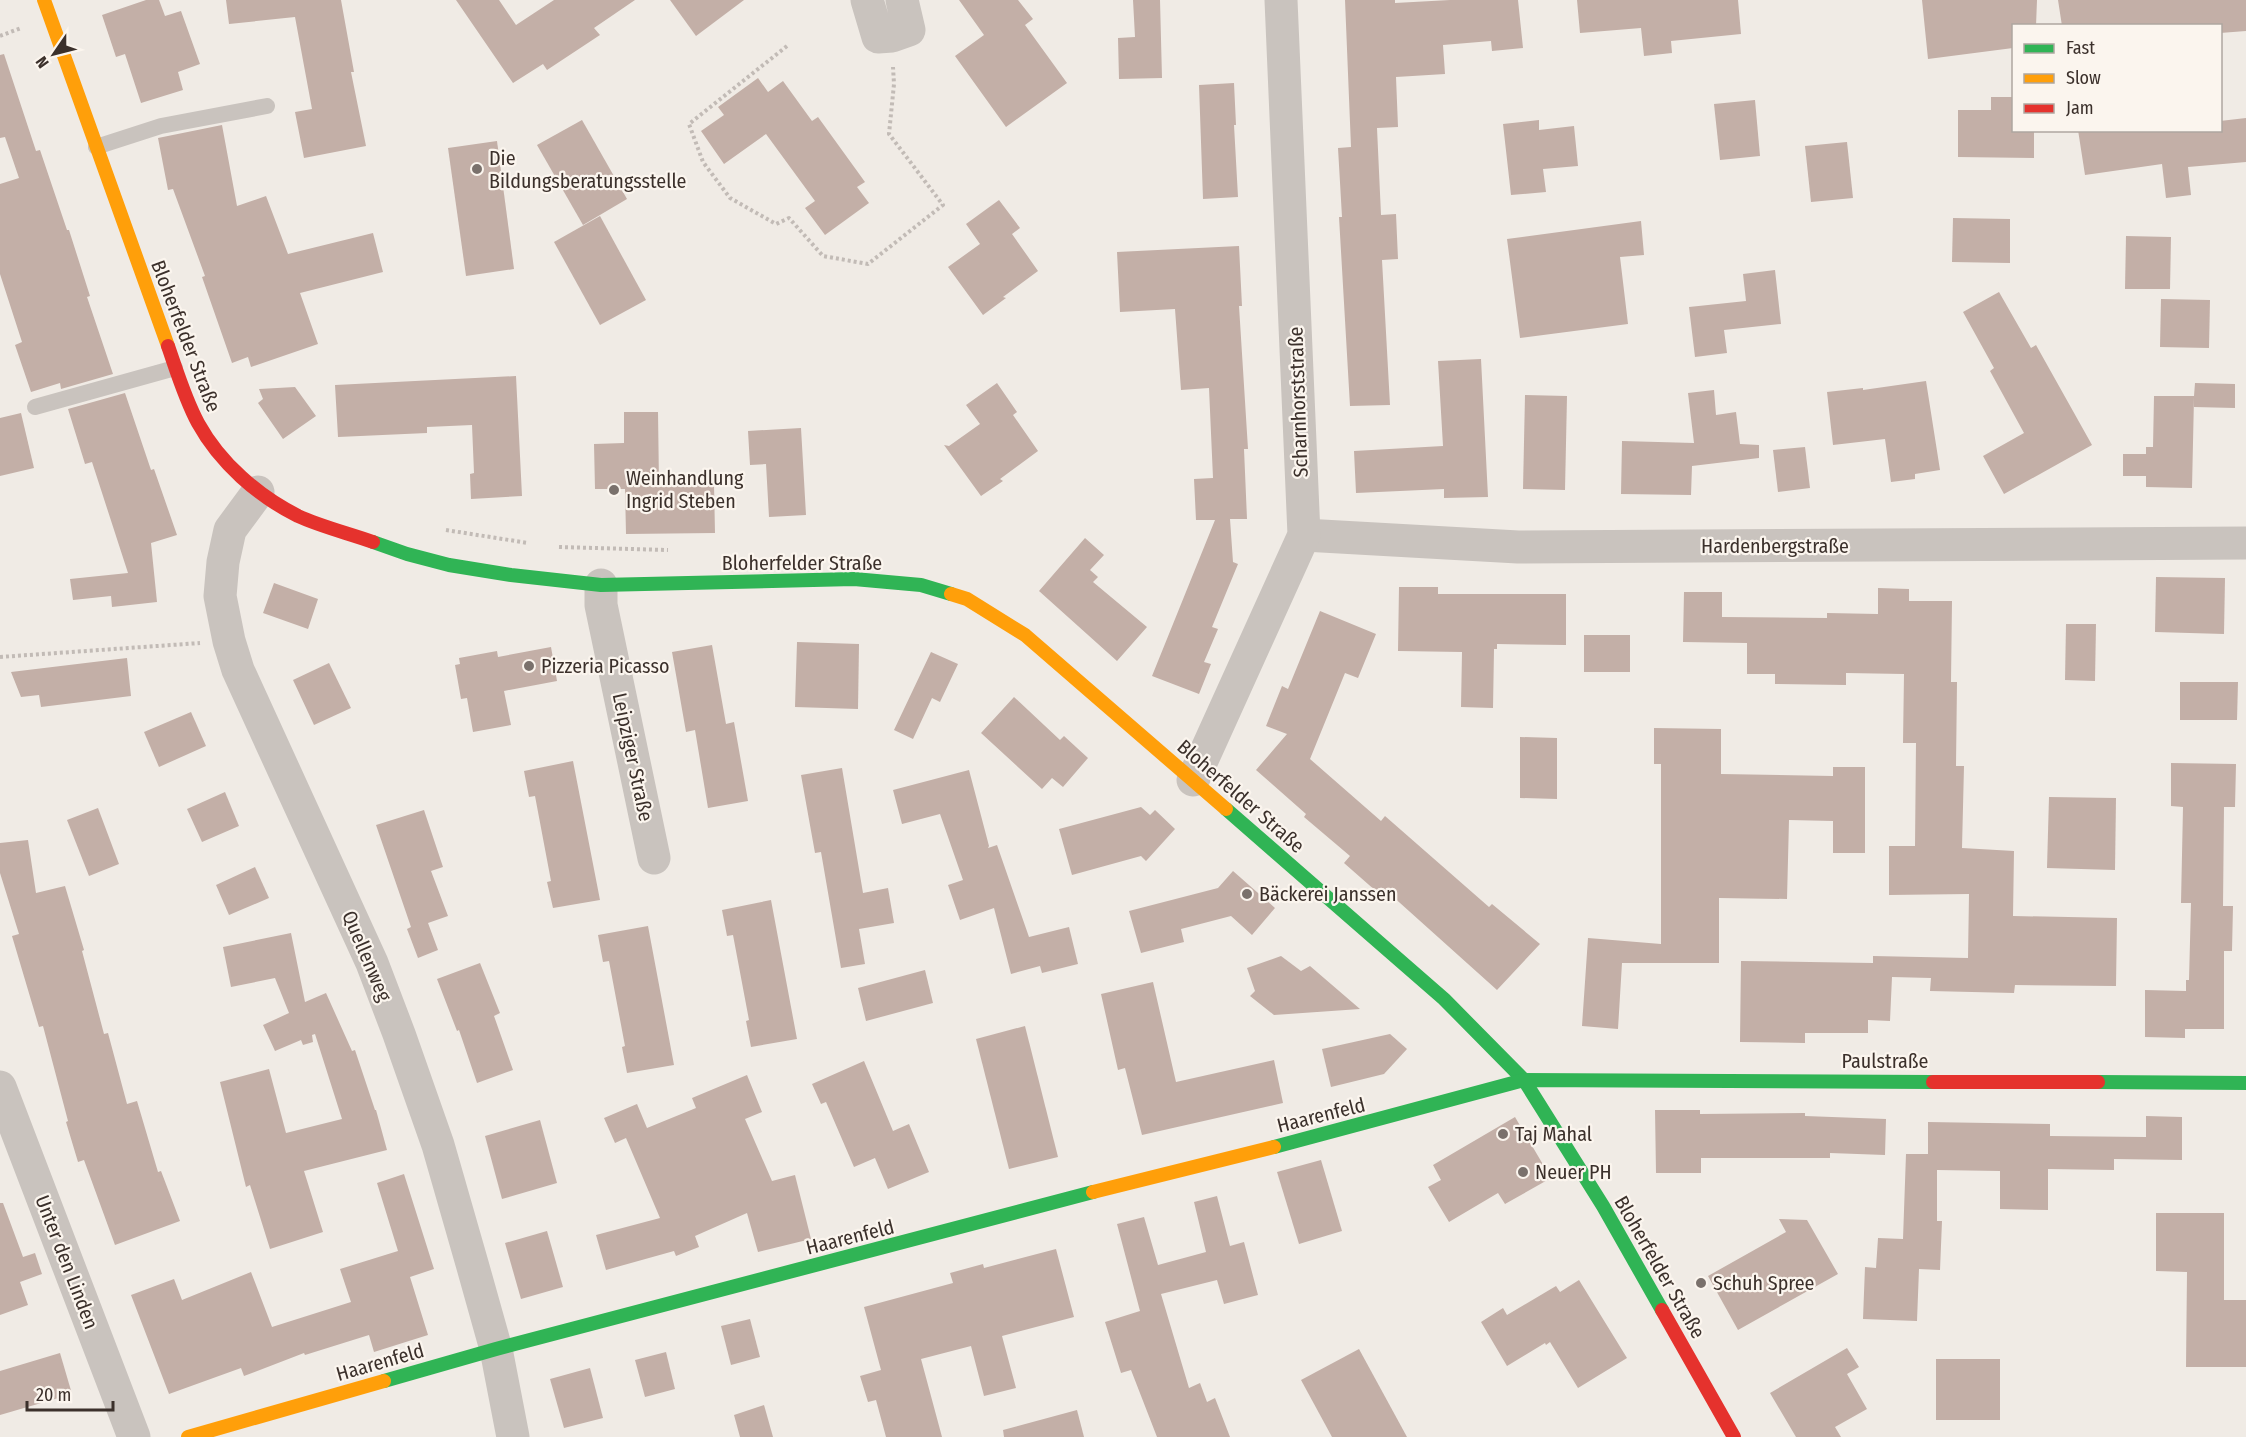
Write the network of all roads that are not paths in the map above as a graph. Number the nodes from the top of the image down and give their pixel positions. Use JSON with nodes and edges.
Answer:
{"nodes":[{"id":1,"x":44,"y":0,"type":"edge"},
{"id":2,"x":867,"y":0,"type":"edge"},
{"id":3,"x":902,"y":0,"type":"edge"},
{"id":4,"x":1281,"y":0,"type":"edge"},
{"id":5,"x":267,"y":106,"type":"dead end"},
{"id":6,"x":96,"y":147,"type":"junction"},
{"id":7,"x":175,"y":368,"type":"junction"},
{"id":8,"x":35,"y":407,"type":"dead end"},
{"id":9,"x":258,"y":492,"type":"junction"},
{"id":10,"x":1304,"y":535,"type":"junction"},
{"id":11,"x":2246,"y":543,"type":"edge"},
{"id":12,"x":601,"y":585,"type":"junction"},
{"id":13,"x":1193,"y":780,"type":"junction"},
{"id":14,"x":654,"y":858,"type":"dead end"},
{"id":15,"x":1524,"y":1080,"type":"junction"},
{"id":16,"x":2246,"y":1083,"type":"edge"},
{"id":17,"x":0,"y":1087,"type":"edge"},
{"id":18,"x":496,"y":1349,"type":"junction"},
{"id":19,"x":134,"y":1437,"type":"edge"},
{"id":20,"x":188,"y":1437,"type":"edge"},
{"id":21,"x":513,"y":1437,"type":"edge"},
{"id":22,"x":1734,"y":1437,"type":"edge"}],
"edges":[{"from":1,"to":6,"type":"street","name":"Bloherfelder Straße"},
{"from":2,"to":3,"type":"street"},
{"from":4,"to":10,"type":"street","name":"Scharnhorststraße"},
{"from":5,"to":6,"type":"lane"},
{"from":6,"to":7,"type":"street","name":"Bloherfelder Straße"},
{"from":7,"to":8,"type":"lane"},
{"from":7,"to":9,"type":"street","name":"Bloherfelder Straße"},
{"from":9,"to":12,"type":"street","name":"Bloherfelder Straße"},
{"from":9,"to":18,"type":"street","name":"Quellenweg"},
{"from":10,"to":11,"type":"street","name":"Hardenbergstraße"},
{"from":10,"to":13,"type":"street","name":"Scharnhorststraße"},
{"from":12,"to":13,"type":"street","name":"Bloherfelder Straße"},
{"from":12,"to":14,"type":"street","name":"Leipziger Straße"},
{"from":13,"to":15,"type":"street","name":"Bloherfelder Straße"},
{"from":15,"to":16,"type":"street","name":"Paulstraße"},
{"from":15,"to":18,"type":"street","name":"Haarenfeld"},
{"from":15,"to":22,"type":"street","name":"Bloherfelder Straße"},
{"from":17,"to":19,"type":"street","name":"Unter den Linden"},
{"from":18,"to":20,"type":"street","name":"Haarenfeld"},
{"from":18,"to":21,"type":"street","name":"Quellenweg"}]}
